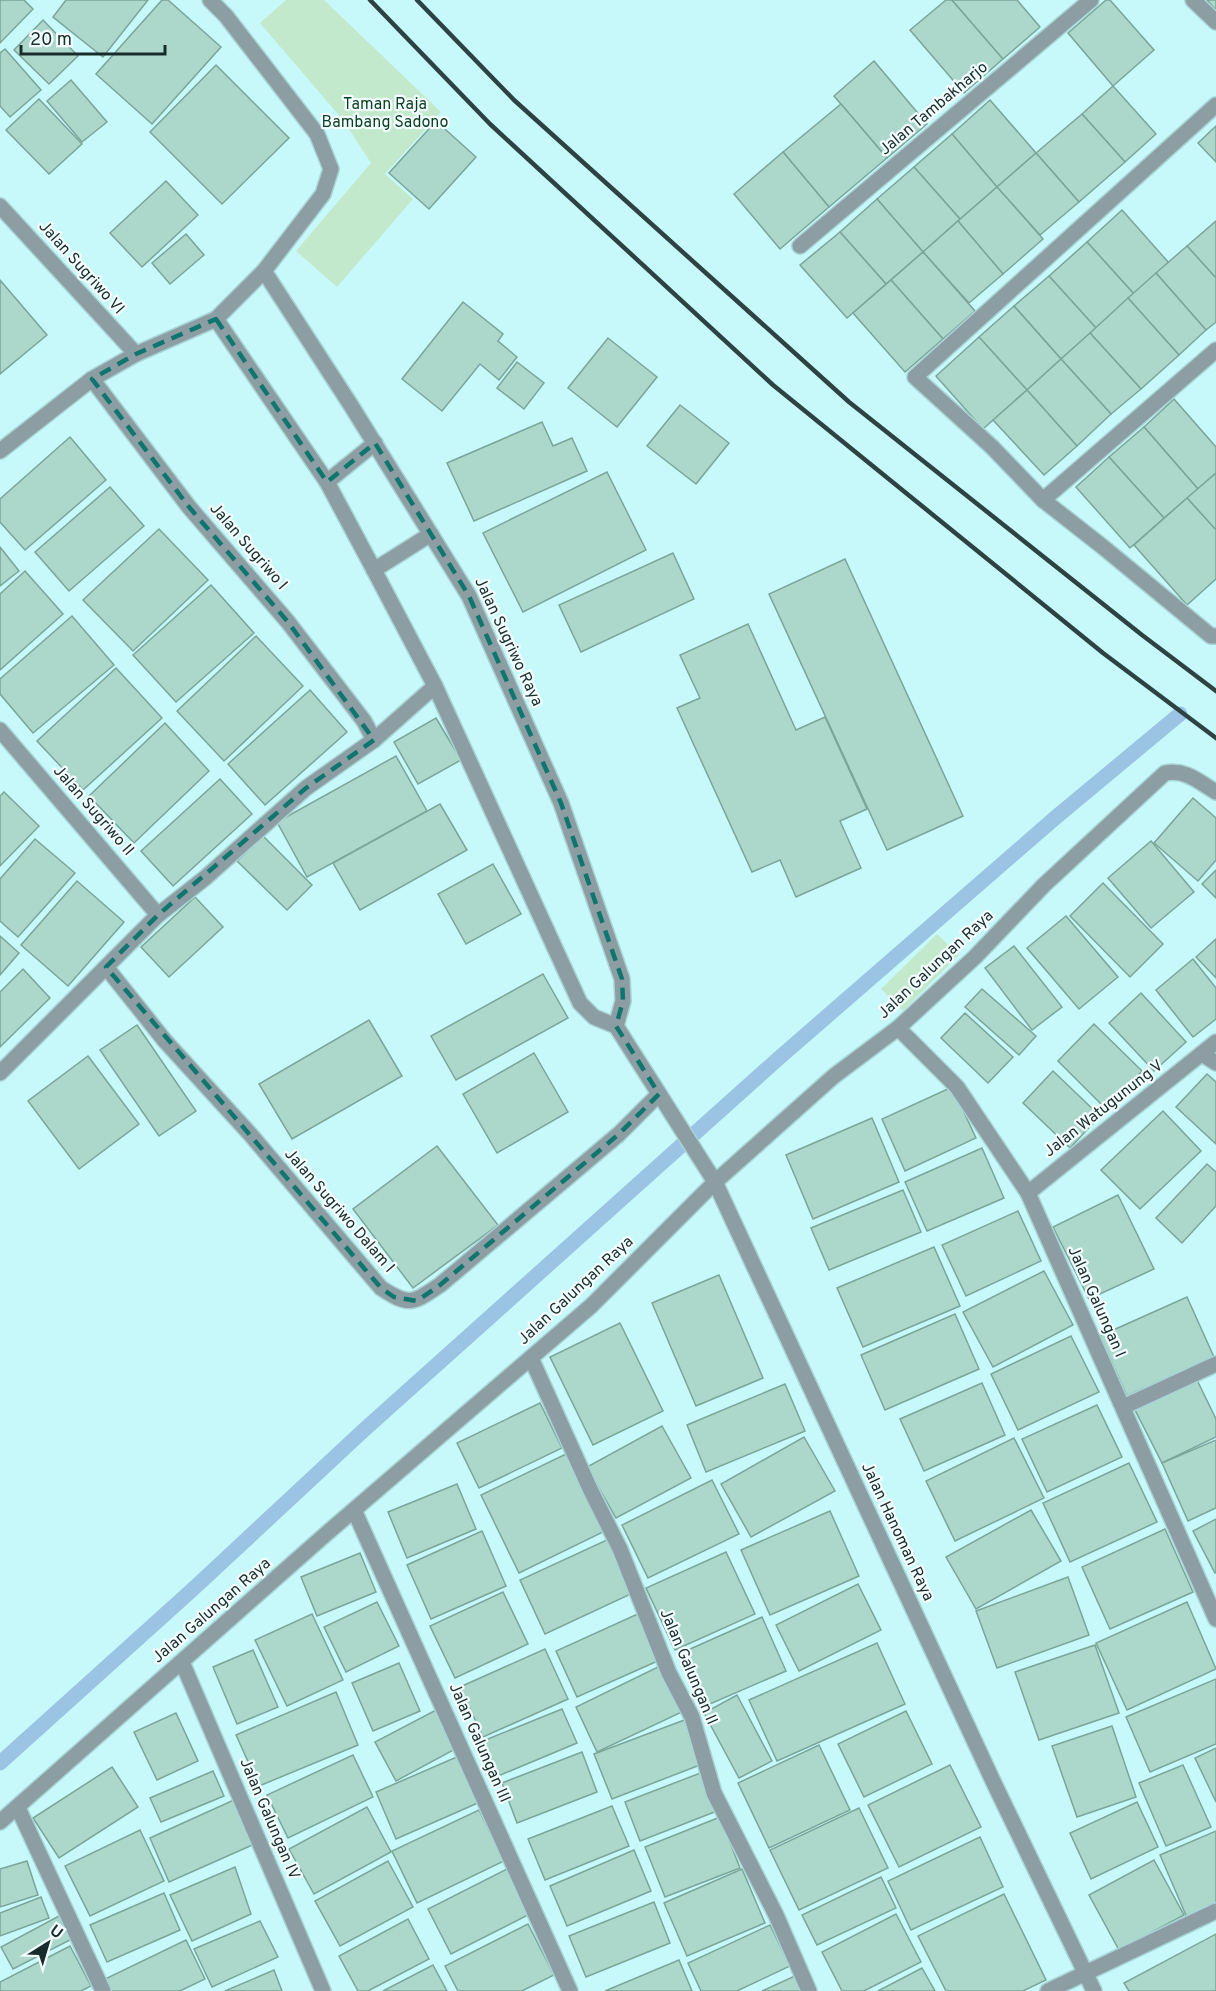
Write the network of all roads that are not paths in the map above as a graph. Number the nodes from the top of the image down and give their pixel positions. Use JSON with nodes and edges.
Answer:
{"nodes":[{"id":1,"x":210,"y":0,"type":"edge"},
{"id":2,"x":1091,"y":0,"type":"edge"},
{"id":3,"x":1193,"y":0,"type":"edge"},
{"id":4,"x":1216,"y":22,"type":"edge"},
{"id":5,"x":1216,"y":105,"type":"edge"},
{"id":6,"x":0,"y":206,"type":"edge"},
{"id":7,"x":800,"y":246,"type":"dead end"},
{"id":8,"x":264,"y":271,"type":"junction"},
{"id":9,"x":216,"y":319,"type":"junction"},
{"id":10,"x":1216,"y":350,"type":"edge"},
{"id":11,"x":136,"y":354,"type":"junction"},
{"id":12,"x":92,"y":379,"type":"junction"},
{"id":13,"x":375,"y":443,"type":"junction"},
{"id":14,"x":0,"y":451,"type":"edge"},
{"id":15,"x":327,"y":483,"type":"junction"},
{"id":16,"x":1042,"y":500,"type":"junction"},
{"id":17,"x":431,"y":534,"type":"junction"},
{"id":18,"x":374,"y":570,"type":"junction"},
{"id":19,"x":1216,"y":636,"type":"edge"},
{"id":20,"x":435,"y":686,"type":"junction"},
{"id":21,"x":0,"y":730,"type":"edge"},
{"id":22,"x":374,"y":740,"type":"junction"},
{"id":23,"x":1216,"y":792,"type":"edge"},
{"id":24,"x":158,"y":915,"type":"junction"},
{"id":25,"x":106,"y":967,"type":"junction"},
{"id":26,"x":616,"y":1026,"type":"junction"},
{"id":27,"x":898,"y":1028,"type":"junction"},
{"id":28,"x":1216,"y":1042,"type":"edge"},
{"id":29,"x":1202,"y":1054,"type":"junction"},
{"id":30,"x":1216,"y":1064,"type":"edge"},
{"id":31,"x":0,"y":1073,"type":"edge"},
{"id":32,"x":661,"y":1096,"type":"junction"},
{"id":33,"x":715,"y":1182,"type":"junction"},
{"id":34,"x":1028,"y":1193,"type":"junction"},
{"id":35,"x":531,"y":1358,"type":"junction"},
{"id":36,"x":1216,"y":1364,"type":"edge"},
{"id":37,"x":1123,"y":1407,"type":"junction"},
{"id":38,"x":354,"y":1510,"type":"junction"},
{"id":39,"x":1216,"y":1619,"type":"edge"},
{"id":40,"x":182,"y":1662,"type":"junction"},
{"id":41,"x":18,"y":1808,"type":"junction"},
{"id":42,"x":0,"y":1822,"type":"edge"},
{"id":43,"x":1216,"y":1911,"type":"edge"},
{"id":44,"x":1085,"y":1972,"type":"junction"},
{"id":45,"x":565,"y":1989,"type":"edge"},
{"id":46,"x":103,"y":1991,"type":"edge"},
{"id":47,"x":323,"y":1991,"type":"edge"},
{"id":48,"x":809,"y":1991,"type":"edge"},
{"id":49,"x":1048,"y":1991,"type":"edge"},
{"id":50,"x":1094,"y":1991,"type":"edge"}],
"edges":[{"from":1,"to":8,"type":"street"},
{"from":2,"to":7,"type":"street","name":"Jalan Tambakharjo"},
{"from":3,"to":4,"type":"street"},
{"from":5,"to":16,"type":"street"},
{"from":6,"to":11,"type":"street","name":"Jalan Sugriwo VI"},
{"from":8,"to":9,"type":"street"},
{"from":8,"to":13,"type":"street","name":"Jalan Sugriwo Raya"},
{"from":9,"to":11,"type":"street"},
{"from":9,"to":15,"type":"street"},
{"from":10,"to":16,"type":"street"},
{"from":11,"to":12,"type":"street"},
{"from":12,"to":14,"type":"street"},
{"from":12,"to":22,"type":"street","name":"Jalan Sugriwo I"},
{"from":13,"to":15,"type":"street"},
{"from":13,"to":17,"type":"street","name":"Jalan Sugriwo Raya"},
{"from":15,"to":18,"type":"street"},
{"from":16,"to":19,"type":"street"},
{"from":17,"to":18,"type":"street"},
{"from":17,"to":26,"type":"street","name":"Jalan Sugriwo Raya"},
{"from":18,"to":20,"type":"street"},
{"from":20,"to":22,"type":"street"},
{"from":20,"to":26,"type":"street"},
{"from":21,"to":24,"type":"street","name":"Jalan Sugriwo II"},
{"from":22,"to":24,"type":"street"},
{"from":23,"to":27,"type":"street","name":"Jalan Galungan Raya"},
{"from":24,"to":25,"type":"street"},
{"from":25,"to":31,"type":"street"},
{"from":25,"to":32,"type":"street","name":"Jalan Sugriwo Dalam I"},
{"from":26,"to":32,"type":"street"},
{"from":27,"to":33,"type":"street","name":"Jalan Galungan Raya"},
{"from":27,"to":34,"type":"street","name":"Jalan Galungan I"},
{"from":28,"to":29,"type":"street","name":"Jalan Watugunung V"},
{"from":29,"to":30,"type":"street"},
{"from":29,"to":34,"type":"street","name":"Jalan Watugunung V"},
{"from":32,"to":33,"type":"street","name":"Jalan Hanoman Raya"},
{"from":33,"to":35,"type":"street","name":"Jalan Galungan Raya"},
{"from":33,"to":44,"type":"street","name":"Jalan Hanoman Raya"},
{"from":34,"to":37,"type":"street","name":"Jalan Galungan I"},
{"from":35,"to":38,"type":"street","name":"Jalan Galungan Raya"},
{"from":35,"to":48,"type":"street","name":"Jalan Galungan II"},
{"from":36,"to":37,"type":"street"},
{"from":37,"to":39,"type":"street","name":"Jalan Galungan I"},
{"from":38,"to":40,"type":"street","name":"Jalan Galungan Raya"},
{"from":38,"to":45,"type":"street","name":"Jalan Galungan III"},
{"from":40,"to":41,"type":"street","name":"Jalan Galungan Raya"},
{"from":40,"to":47,"type":"street","name":"Jalan Galungan IV"},
{"from":41,"to":42,"type":"street","name":"Jalan Galungan Raya"},
{"from":41,"to":46,"type":"street"},
{"from":43,"to":44,"type":"street"},
{"from":44,"to":49,"type":"street"},
{"from":44,"to":50,"type":"street","name":"Jalan Hanoman Raya"}]}
